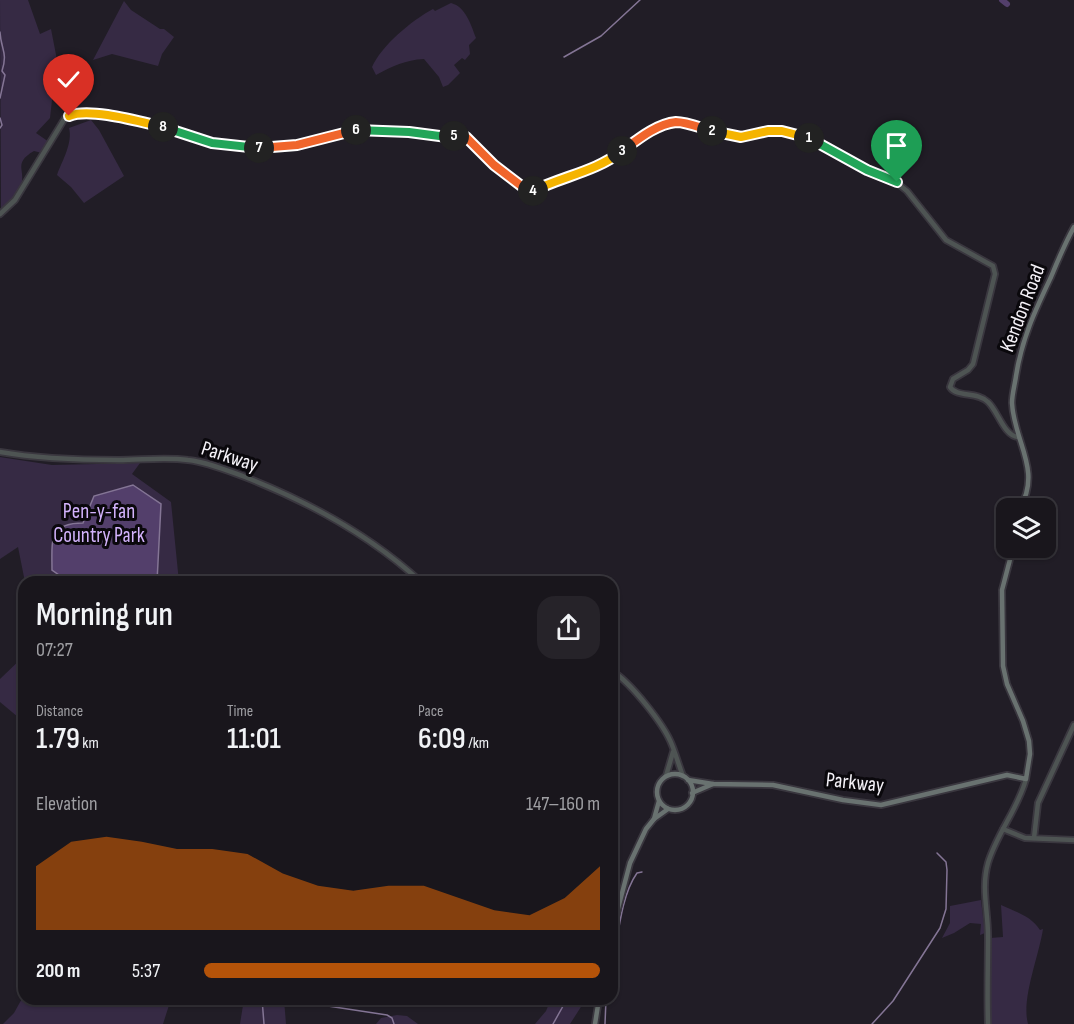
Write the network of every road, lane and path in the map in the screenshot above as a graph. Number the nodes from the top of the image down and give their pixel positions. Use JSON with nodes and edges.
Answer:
{"nodes":[{"id":1,"x":0,"y":214,"type":"edge"},
{"id":2,"x":1074,"y":227,"type":"edge"},
{"id":3,"x":1018,"y":437,"type":"junction"},
{"id":4,"x":0,"y":452,"type":"edge"},
{"id":5,"x":1026,"y":498,"type":"edge"},
{"id":6,"x":1010,"y":558,"type":"edge"},
{"id":7,"x":414,"y":576,"type":"edge"},
{"id":8,"x":618,"y":675,"type":"edge"},
{"id":9,"x":1074,"y":725,"type":"edge"},
{"id":10,"x":673,"y":752,"type":"junction"},
{"id":11,"x":666,"y":776,"type":"junction"},
{"id":12,"x":685,"y":778,"type":"junction"},
{"id":13,"x":1026,"y":778,"type":"junction"},
{"id":14,"x":713,"y":784,"type":"junction"},
{"id":15,"x":692,"y":793,"type":"junction"},
{"id":16,"x":659,"y":801,"type":"junction"},
{"id":17,"x":668,"y":809,"type":"junction"},
{"id":18,"x":654,"y":819,"type":"junction"},
{"id":19,"x":1003,"y":829,"type":"junction"},
{"id":20,"x":1034,"y":838,"type":"junction"},
{"id":21,"x":1074,"y":840,"type":"edge"},
{"id":22,"x":618,"y":908,"type":"edge"},
{"id":23,"x":598,"y":1005,"type":"edge"},
{"id":24,"x":595,"y":1024,"type":"edge"},
{"id":25,"x":988,"y":1024,"type":"edge"}],
"edges":[{"from":1,"to":3,"type":"street"},
{"from":2,"to":3,"type":"main road","name":"Kendon Road"},
{"from":3,"to":5,"type":"main road","name":"Kendon Road"},
{"from":4,"to":7,"type":"street","name":"Parkway"},
{"from":6,"to":13,"type":"main road"},
{"from":8,"to":10,"type":"street"},
{"from":9,"to":20,"type":"street"},
{"from":10,"to":11,"type":"street"},
{"from":10,"to":12,"type":"street"},
{"from":11,"to":12,"type":"main road"},
{"from":11,"to":16,"type":"main road"},
{"from":12,"to":14,"type":"main road","name":"Parkway"},
{"from":12,"to":15,"type":"main road"},
{"from":13,"to":14,"type":"main road","name":"Parkway"},
{"from":13,"to":19,"type":"street"},
{"from":14,"to":15,"type":"main road"},
{"from":15,"to":17,"type":"main road"},
{"from":16,"to":17,"type":"main road"},
{"from":16,"to":18,"type":"main road"},
{"from":17,"to":18,"type":"main road"},
{"from":18,"to":22,"type":"main road"},
{"from":19,"to":20,"type":"street"},
{"from":19,"to":25,"type":"street"},
{"from":20,"to":21,"type":"street"},
{"from":23,"to":24,"type":"main road"}]}
